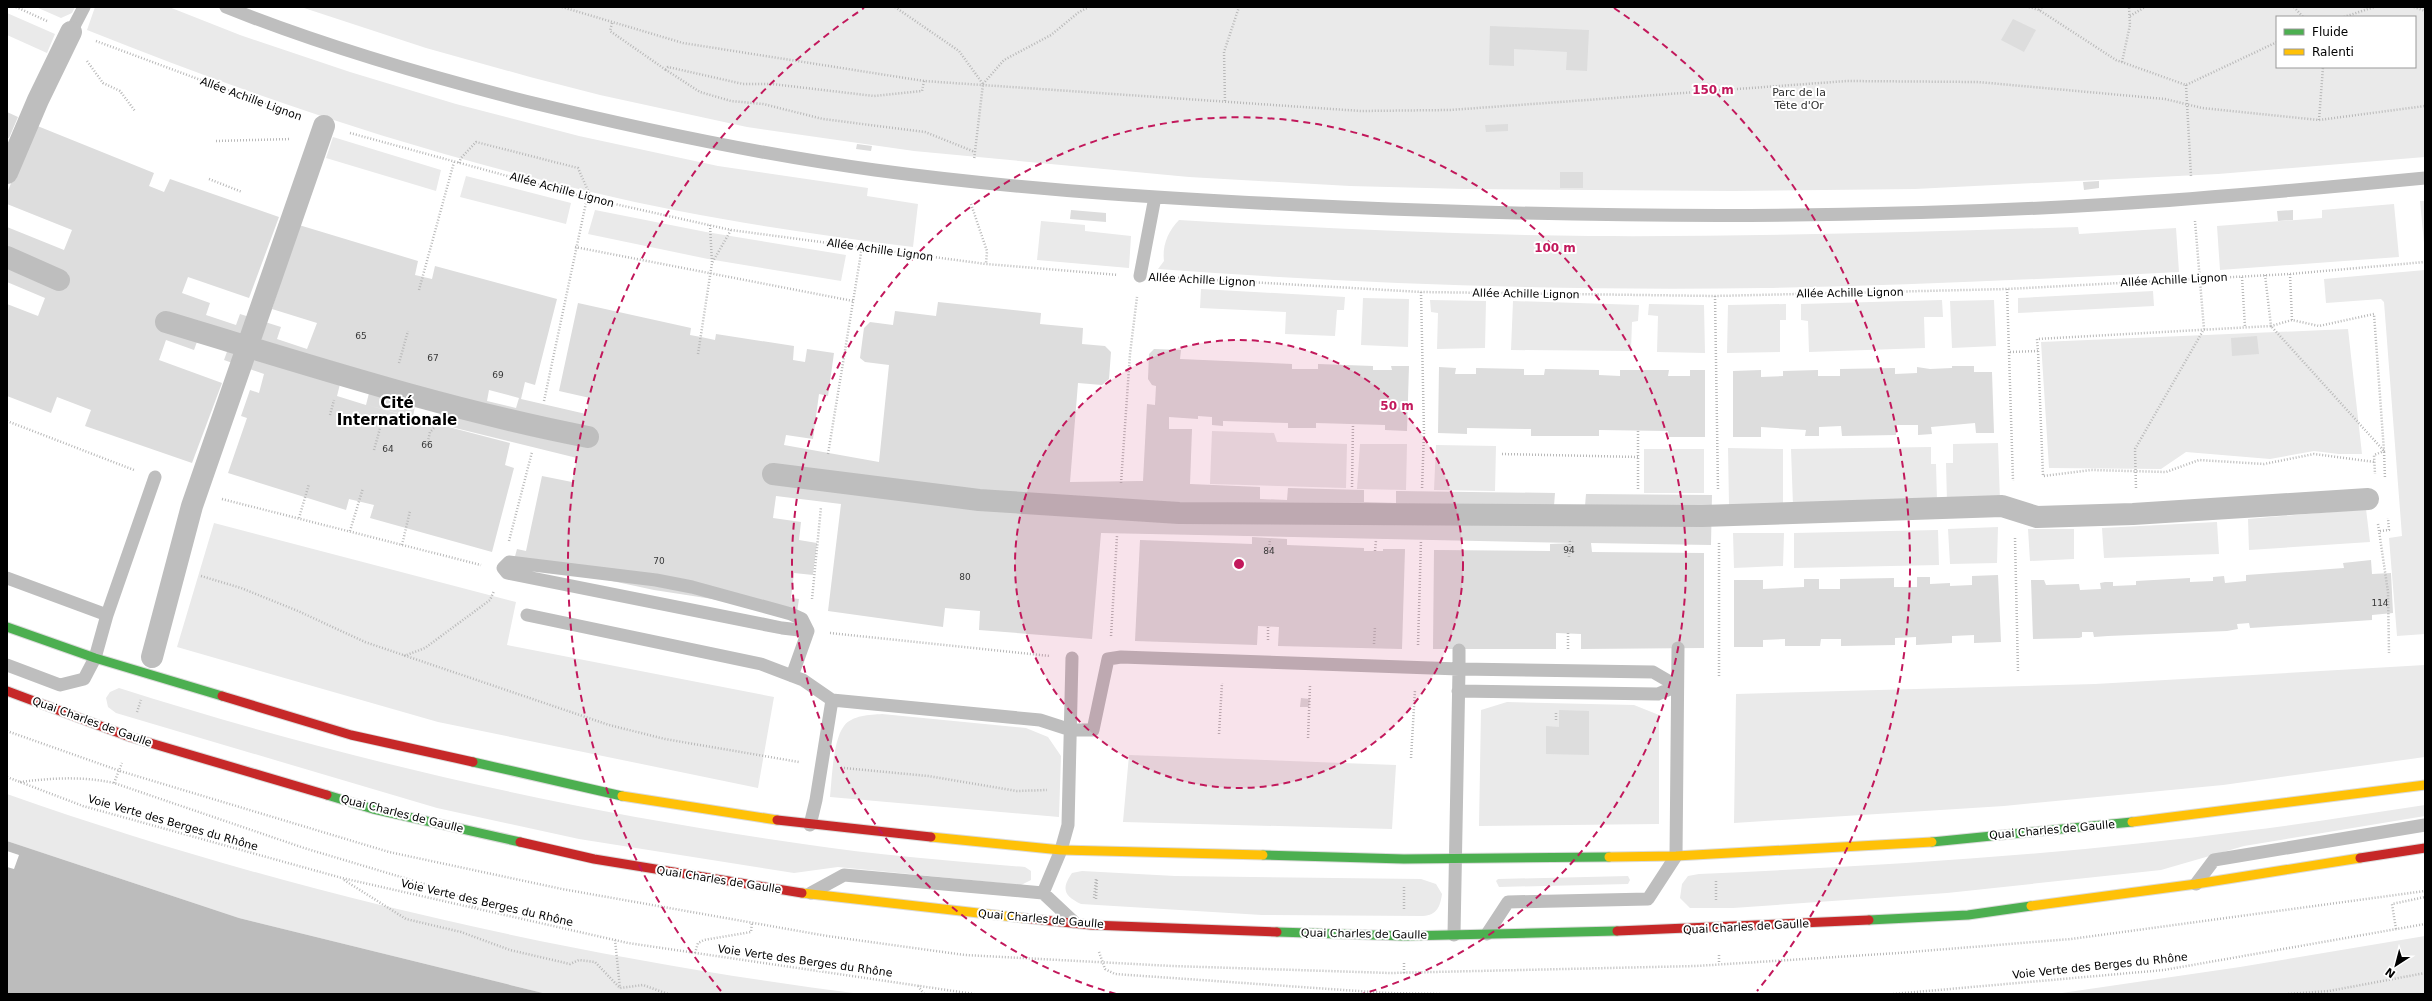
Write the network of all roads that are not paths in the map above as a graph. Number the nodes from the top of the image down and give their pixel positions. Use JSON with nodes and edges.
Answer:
{"nodes":[{"id":1,"x":84,"y":7,"type":"edge"},
{"id":2,"x":226,"y":7,"type":"edge"},
{"id":3,"x":71,"y":32,"type":"joint"},
{"id":4,"x":324,"y":126,"type":"road end"},
{"id":5,"x":7,"y":172,"type":"edge"},
{"id":6,"x":2425,"y":178,"type":"edge"},
{"id":7,"x":1156,"y":197,"type":"junction"},
{"id":8,"x":7,"y":257,"type":"edge"},
{"id":9,"x":1140,"y":276,"type":"road end"},
{"id":10,"x":59,"y":280,"type":"dead end"},
{"id":11,"x":166,"y":322,"type":"dead end"},
{"id":12,"x":249,"y":347,"type":"junction"},
{"id":13,"x":588,"y":437,"type":"dead end"},
{"id":14,"x":773,"y":474,"type":"dead end"},
{"id":15,"x":155,"y":477,"type":"road end"},
{"id":16,"x":2368,"y":499,"type":"road end"},
{"id":17,"x":7,"y":578,"type":"edge"},
{"id":18,"x":107,"y":615,"type":"junction"},
{"id":19,"x":527,"y":615,"type":"dead end"},
{"id":20,"x":7,"y":627,"type":"edge"},
{"id":21,"x":808,"y":630,"type":"junction"},
{"id":22,"x":1678,"y":648,"type":"dead end"},
{"id":23,"x":1459,"y":650,"type":"dead end"},
{"id":24,"x":95,"y":658,"type":"junction"},
{"id":25,"x":1072,"y":658,"type":"road end"},
{"id":26,"x":7,"y":665,"type":"edge"},
{"id":27,"x":150,"y":665,"type":"junction"},
{"id":28,"x":1459,"y":669,"type":"junction"},
{"id":29,"x":792,"y":676,"type":"junction"},
{"id":30,"x":1678,"y":686,"type":"junction"},
{"id":31,"x":7,"y":691,"type":"edge"},
{"id":32,"x":1458,"y":691,"type":"junction"},
{"id":33,"x":832,"y":700,"type":"junction"},
{"id":34,"x":1071,"y":730,"type":"junction"},
{"id":35,"x":2425,"y":784,"type":"edge"},
{"id":36,"x":810,"y":824,"type":"junction"},
{"id":37,"x":2425,"y":825,"type":"edge"},
{"id":38,"x":2425,"y":848,"type":"edge"},
{"id":39,"x":1061,"y":850,"type":"junction"},
{"id":40,"x":1676,"y":856,"type":"junction"},
{"id":41,"x":1456,"y":858,"type":"junction"},
{"id":42,"x":2196,"y":884,"type":"junction"},
{"id":43,"x":1043,"y":893,"type":"junction"},
{"id":44,"x":808,"y":894,"type":"junction"},
{"id":45,"x":1075,"y":924,"type":"junction"},
{"id":46,"x":1454,"y":934,"type":"junction"},
{"id":47,"x":1487,"y":934,"type":"junction"}],
"edges":[{"from":1,"to":3,"type":"lane"},
{"from":2,"to":7,"type":"lane"},
{"from":3,"to":5,"type":"street"},
{"from":4,"to":12,"type":"street"},
{"from":6,"to":7,"type":"lane"},
{"from":7,"to":9,"type":"lane"},
{"from":8,"to":10,"type":"street"},
{"from":11,"to":12,"type":"street"},
{"from":12,"to":13,"type":"street"},
{"from":12,"to":27,"type":"street"},
{"from":14,"to":16,"type":"street"},
{"from":15,"to":18,"type":"lane"},
{"from":17,"to":18,"type":"lane"},
{"from":18,"to":24,"type":"lane"},
{"from":19,"to":29,"type":"lane"},
{"from":20,"to":24,"type":"main road","name":"Quai Charles de Gaulle"},
{"from":21,"to":21,"type":"lane"},
{"from":21,"to":29,"type":"lane"},
{"from":22,"to":30,"type":"lane"},
{"from":23,"to":28,"type":"lane"},
{"from":24,"to":26,"type":"lane"},
{"from":24,"to":27,"type":"main road","name":"Quai Charles de Gaulle"},
{"from":25,"to":34,"type":"lane"},
{"from":27,"to":36,"type":"main road","name":"Quai Charles de Gaulle"},
{"from":28,"to":30,"type":"lane"},
{"from":28,"to":32,"type":"lane"},
{"from":28,"to":34,"type":"lane"},
{"from":29,"to":33,"type":"lane"},
{"from":30,"to":32,"type":"lane"},
{"from":30,"to":40,"type":"lane"},
{"from":31,"to":44,"type":"main road","name":"Quai Charles de Gaulle"},
{"from":32,"to":41,"type":"lane"},
{"from":33,"to":34,"type":"lane"},
{"from":33,"to":36,"type":"lane"},
{"from":34,"to":39,"type":"lane"},
{"from":35,"to":40,"type":"main road","name":"Quai Charles de Gaulle"},
{"from":36,"to":39,"type":"main road","name":"Quai Charles de Gaulle"},
{"from":37,"to":42,"type":"lane"},
{"from":38,"to":42,"type":"main road","name":"Quai Charles de Gaulle"},
{"from":39,"to":41,"type":"main road","name":"Quai Charles de Gaulle"},
{"from":39,"to":43,"type":"lane"},
{"from":40,"to":41,"type":"main road","name":"Quai Charles de Gaulle"},
{"from":40,"to":47,"type":"lane"},
{"from":41,"to":46,"type":"lane"},
{"from":42,"to":47,"type":"main road","name":"Quai Charles de Gaulle"},
{"from":43,"to":44,"type":"lane"},
{"from":43,"to":45,"type":"lane"},
{"from":44,"to":45,"type":"main road","name":"Quai Charles de Gaulle"},
{"from":45,"to":46,"type":"main road","name":"Quai Charles de Gaulle"},
{"from":46,"to":47,"type":"main road","name":"Quai Charles de Gaulle"}]}
